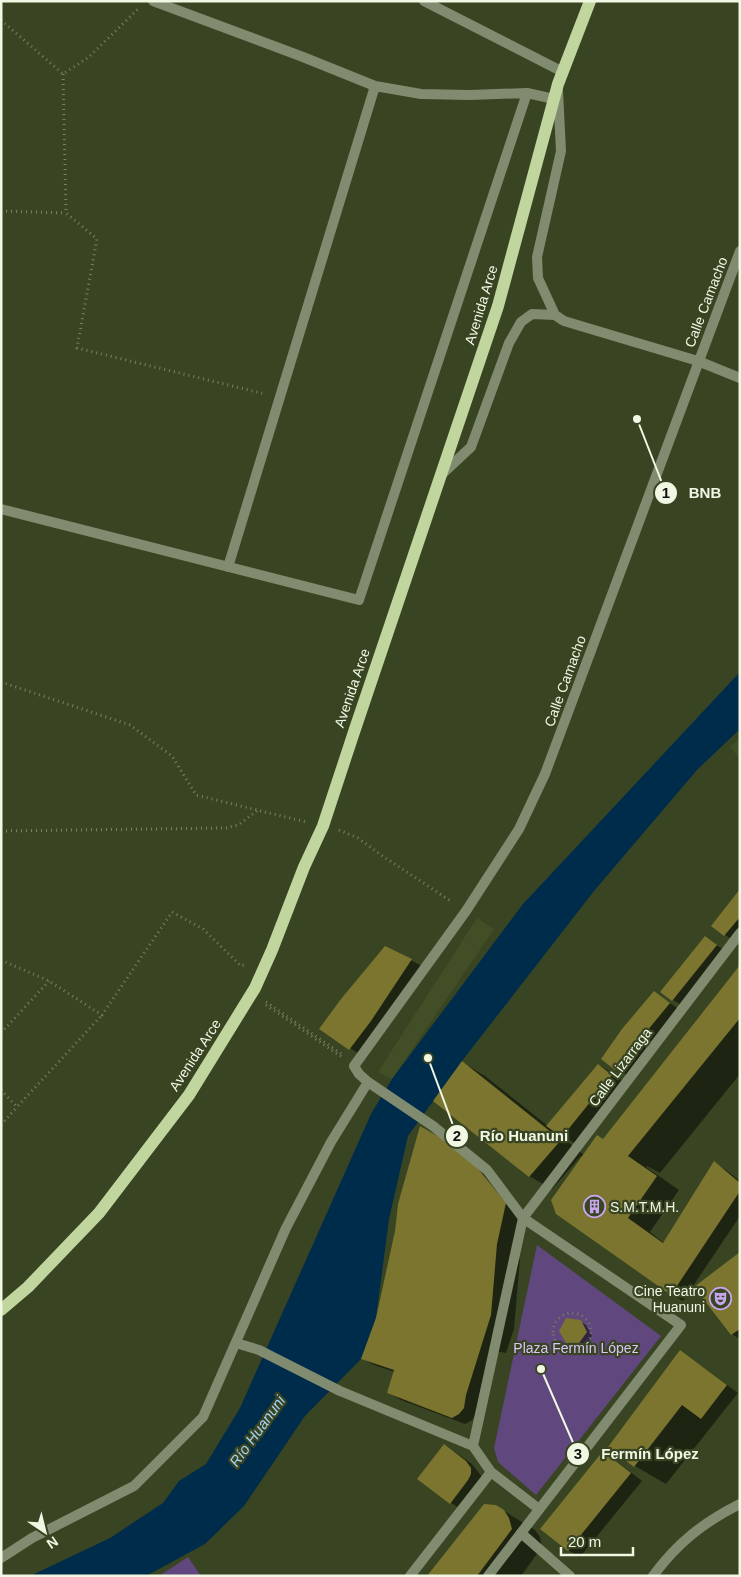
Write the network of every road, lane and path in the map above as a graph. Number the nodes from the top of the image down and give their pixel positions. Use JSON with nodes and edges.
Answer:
{"nodes":[{"id":1,"x":153,"y":1,"type":"edge"},
{"id":2,"x":424,"y":1,"type":"edge"},
{"id":3,"x":590,"y":1,"type":"edge"},
{"id":4,"x":139,"y":8,"type":"dead end"},
{"id":5,"x":1,"y":20,"type":"edge"},
{"id":6,"x":63,"y":74,"type":"junction"},
{"id":7,"x":560,"y":78,"type":"junction"},
{"id":8,"x":375,"y":86,"type":"junction"},
{"id":9,"x":527,"y":93,"type":"junction"},
{"id":10,"x":554,"y":99,"type":"junction"},
{"id":11,"x":1,"y":211,"type":"edge"},
{"id":12,"x":66,"y":213,"type":"junction"},
{"id":13,"x":740,"y":251,"type":"edge"},
{"id":14,"x":554,"y":315,"type":"junction"},
{"id":15,"x":698,"y":362,"type":"junction"},
{"id":16,"x":740,"y":378,"type":"edge"},
{"id":17,"x":280,"y":397,"type":"junction"},
{"id":18,"x":440,"y":476,"type":"junction"},
{"id":19,"x":1,"y":509,"type":"edge"},
{"id":20,"x":228,"y":567,"type":"junction"},
{"id":21,"x":1,"y":682,"type":"edge"},
{"id":22,"x":258,"y":810,"type":"junction"},
{"id":23,"x":323,"y":826,"type":"junction"},
{"id":24,"x":1,"y":831,"type":"edge"},
{"id":25,"x":466,"y":911,"type":"junction"},
{"id":26,"x":740,"y":933,"type":"edge"},
{"id":27,"x":272,"y":950,"type":"junction"},
{"id":28,"x":1,"y":960,"type":"edge"},
{"id":29,"x":48,"y":981,"type":"junction"},
{"id":30,"x":252,"y":994,"type":"junction"},
{"id":31,"x":102,"y":1015,"type":"junction"},
{"id":32,"x":1,"y":1033,"type":"edge"},
{"id":33,"x":355,"y":1065,"type":"junction"},
{"id":34,"x":368,"y":1082,"type":"junction"},
{"id":35,"x":1,"y":1090,"type":"edge"},
{"id":36,"x":17,"y":1107,"type":"junction"},
{"id":37,"x":1,"y":1125,"type":"edge"},
{"id":38,"x":523,"y":1218,"type":"junction"},
{"id":39,"x":1,"y":1310,"type":"edge"},
{"id":40,"x":591,"y":1337,"type":"joint"},
{"id":41,"x":236,"y":1343,"type":"junction"},
{"id":42,"x":473,"y":1446,"type":"junction"},
{"id":43,"x":491,"y":1472,"type":"junction"},
{"id":44,"x":740,"y":1504,"type":"edge"},
{"id":45,"x":539,"y":1509,"type":"junction"},
{"id":46,"x":521,"y":1534,"type":"junction"},
{"id":47,"x":1,"y":1558,"type":"edge"},
{"id":48,"x":410,"y":1576,"type":"edge"},
{"id":49,"x":488,"y":1576,"type":"edge"},
{"id":50,"x":570,"y":1576,"type":"edge"},
{"id":51,"x":653,"y":1576,"type":"edge"}],
"edges":[{"from":1,"to":8,"type":"street"},
{"from":2,"to":7,"type":"street"},
{"from":3,"to":7,"type":"main road","name":"Avenida Arce"},
{"from":4,"to":6,"type":"path"},
{"from":5,"to":6,"type":"path"},
{"from":6,"to":12,"type":"path"},
{"from":7,"to":10,"type":"main road","name":"Avenida Arce"},
{"from":7,"to":14,"type":"street"},
{"from":8,"to":9,"type":"street"},
{"from":8,"to":17,"type":"street"},
{"from":9,"to":10,"type":"street"},
{"from":9,"to":20,"type":"street"},
{"from":10,"to":18,"type":"main road","name":"Avenida Arce"},
{"from":11,"to":12,"type":"path"},
{"from":12,"to":17,"type":"path"},
{"from":13,"to":15,"type":"street","name":"Calle Camacho"},
{"from":14,"to":15,"type":"street"},
{"from":14,"to":18,"type":"street"},
{"from":15,"to":16,"type":"street"},
{"from":15,"to":25,"type":"street","name":"Calle Camacho"},
{"from":17,"to":20,"type":"street"},
{"from":18,"to":23,"type":"main road","name":"Avenida Arce"},
{"from":19,"to":20,"type":"street"},
{"from":21,"to":22,"type":"path"},
{"from":22,"to":23,"type":"path"},
{"from":22,"to":24,"type":"path"},
{"from":23,"to":25,"type":"path"},
{"from":23,"to":27,"type":"main road","name":"Avenida Arce"},
{"from":25,"to":33,"type":"street","name":"Calle Camacho"},
{"from":26,"to":38,"type":"street","name":"Calle Lizarraga"},
{"from":27,"to":30,"type":"main road","name":"Avenida Arce"},
{"from":27,"to":31,"type":"path"},
{"from":28,"to":29,"type":"path"},
{"from":29,"to":31,"type":"path"},
{"from":29,"to":32,"type":"path"},
{"from":30,"to":33,"type":"path"},
{"from":30,"to":39,"type":"main road","name":"Avenida Arce"},
{"from":31,"to":36,"type":"path"},
{"from":33,"to":34,"type":"street"},
{"from":34,"to":38,"type":"street"},
{"from":34,"to":41,"type":"street"},
{"from":35,"to":36,"type":"path"},
{"from":36,"to":37,"type":"path"},
{"from":38,"to":42,"type":"street"},
{"from":38,"to":45,"type":"street"},
{"from":40,"to":40,"type":"path"},
{"from":41,"to":42,"type":"street"},
{"from":41,"to":47,"type":"street"},
{"from":42,"to":43,"type":"street"},
{"from":43,"to":45,"type":"street"},
{"from":43,"to":48,"type":"street"},
{"from":44,"to":51,"type":"street"},
{"from":45,"to":46,"type":"street"},
{"from":46,"to":49,"type":"street"},
{"from":46,"to":50,"type":"street"}]}
